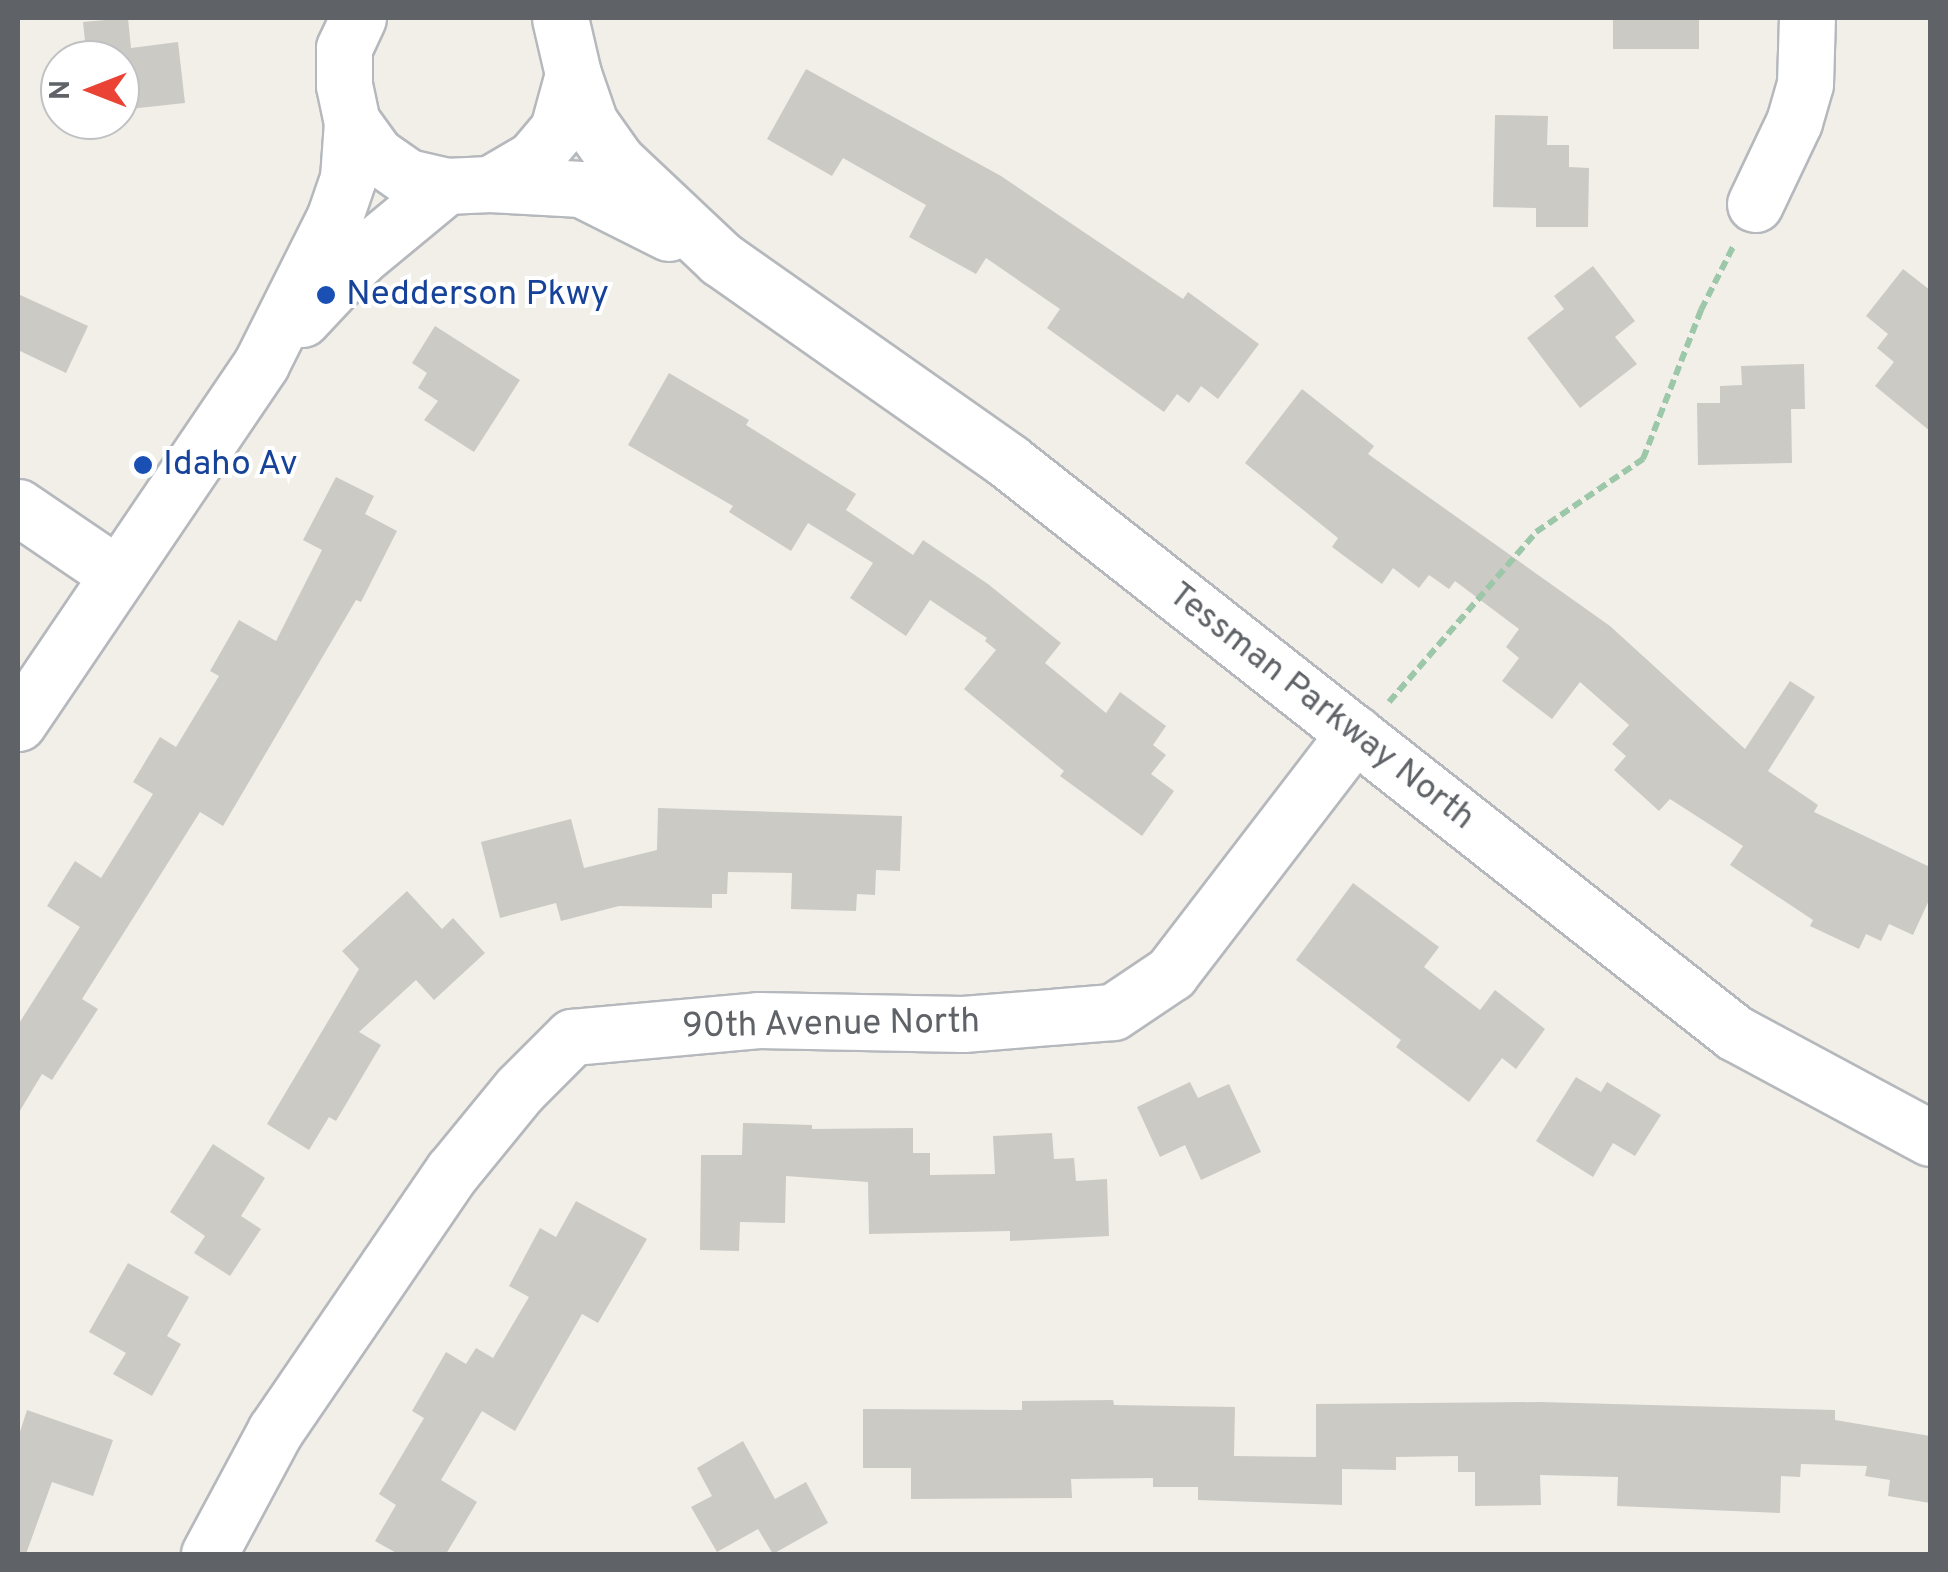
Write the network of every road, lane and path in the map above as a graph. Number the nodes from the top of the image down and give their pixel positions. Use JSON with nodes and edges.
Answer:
{"nodes":[{"id":1,"x":560,"y":18,"type":"edge"},
{"id":2,"x":1807,"y":18,"type":"edge"},
{"id":3,"x":341,"y":28,"type":"edge"},
{"id":4,"x":572,"y":74,"type":"junction"},
{"id":5,"x":352,"y":122,"type":"junction"},
{"id":6,"x":468,"y":185,"type":"junction"},
{"id":7,"x":1755,"y":204,"type":"joint"},
{"id":8,"x":721,"y":259,"type":"junction"},
{"id":9,"x":260,"y":364,"type":"junction"},
{"id":10,"x":18,"y":508,"type":"edge"},
{"id":11,"x":118,"y":576,"type":"junction"},
{"id":12,"x":18,"y":724,"type":"edge"},
{"id":13,"x":1355,"y":733,"type":"junction"},
{"id":14,"x":1930,"y":1138,"type":"edge"},
{"id":15,"x":209,"y":1554,"type":"edge"}],
"edges":[{"from":1,"to":4,"type":"street","name":"Tessman Parkway North"},
{"from":2,"to":7,"type":"street"},
{"from":3,"to":5,"type":"street"},
{"from":4,"to":6,"type":"street"},
{"from":4,"to":8,"type":"street","name":"Tessman Parkway North"},
{"from":5,"to":6,"type":"street","name":"Tessman Parkway North"},
{"from":5,"to":9,"type":"street"},
{"from":6,"to":8,"type":"street","name":"Tessman Parkway North"},
{"from":6,"to":9,"type":"street"},
{"from":7,"to":13,"type":"path"},
{"from":8,"to":13,"type":"street","name":"Tessman Parkway North"},
{"from":9,"to":11,"type":"street"},
{"from":10,"to":11,"type":"street"},
{"from":11,"to":12,"type":"street"},
{"from":13,"to":14,"type":"street","name":"Tessman Parkway North"},
{"from":13,"to":15,"type":"street","name":"90th Avenue North"}]}
